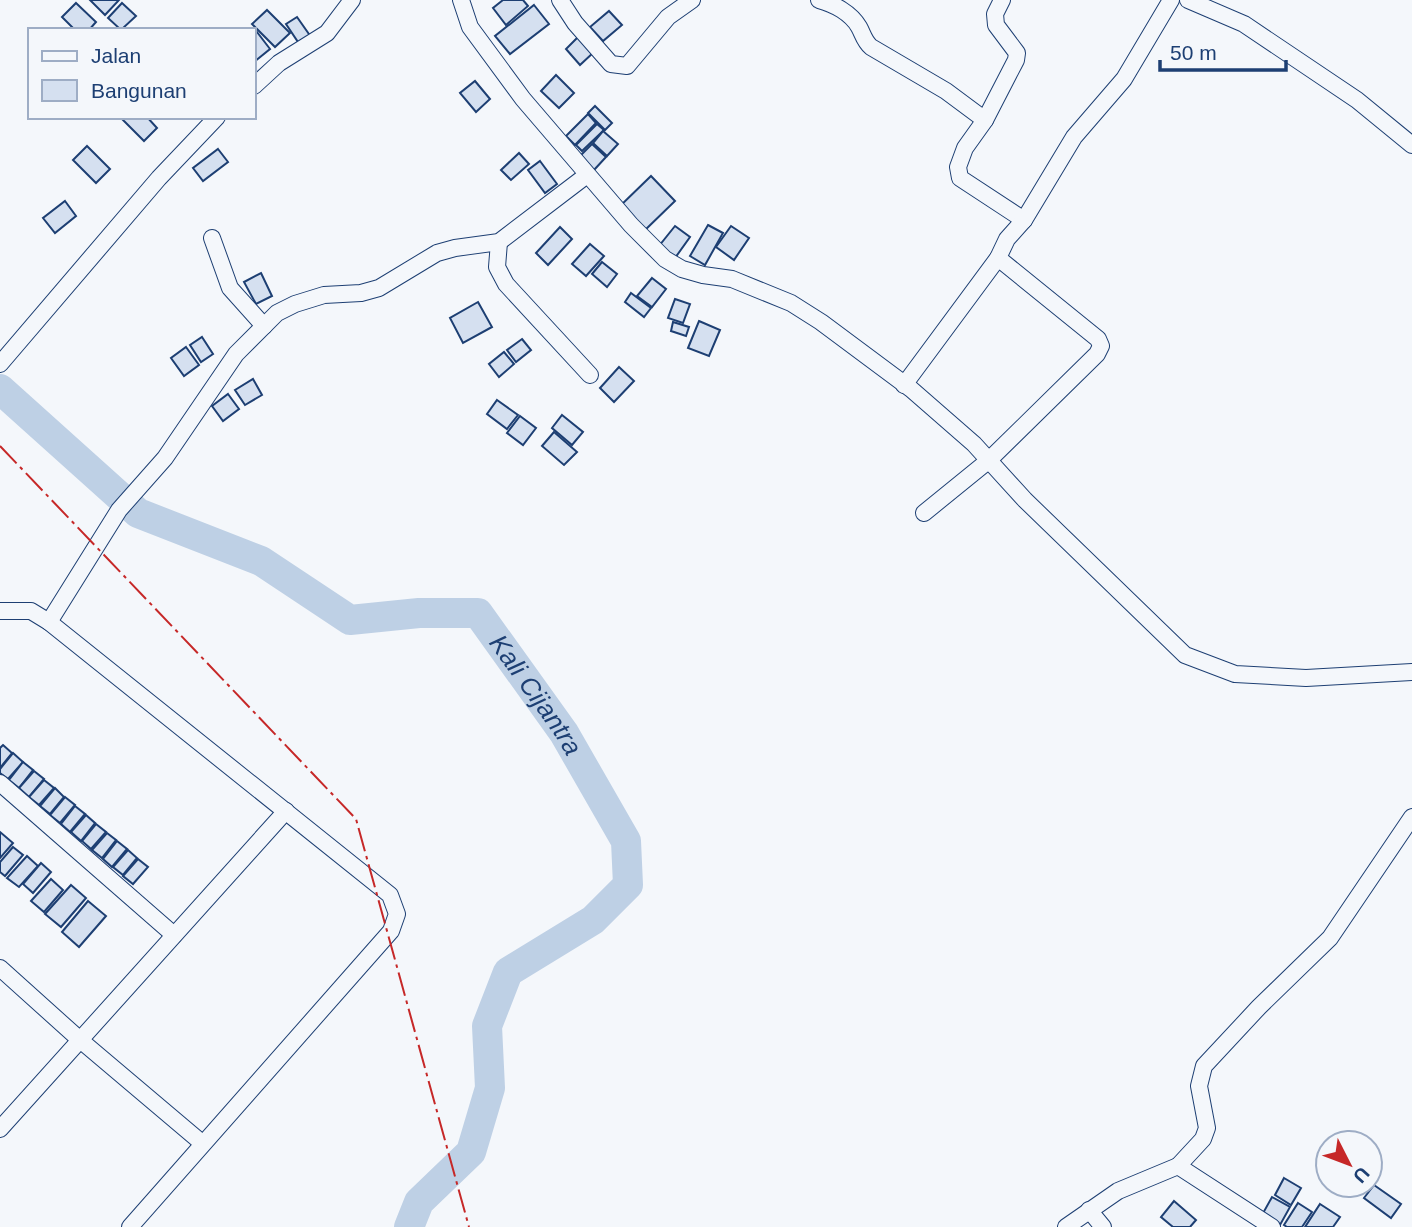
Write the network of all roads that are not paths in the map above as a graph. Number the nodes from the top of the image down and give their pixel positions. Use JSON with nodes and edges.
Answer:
{"nodes":[{"id":1,"x":352,"y":0,"type":"edge"},
{"id":2,"x":460,"y":0,"type":"edge"},
{"id":3,"x":560,"y":0,"type":"edge"},
{"id":4,"x":692,"y":0,"type":"edge"},
{"id":5,"x":819,"y":0,"type":"edge"},
{"id":6,"x":1002,"y":0,"type":"edge"},
{"id":7,"x":1171,"y":0,"type":"edge"},
{"id":8,"x":1188,"y":0,"type":"edge"},
{"id":9,"x":256,"y":84,"type":"edge"},
{"id":10,"x":215,"y":119,"type":"edge"},
{"id":11,"x":985,"y":120,"type":"junction"},
{"id":12,"x":1412,"y":145,"type":"edge"},
{"id":13,"x":587,"y":175,"type":"junction"},
{"id":14,"x":1024,"y":220,"type":"junction"},
{"id":15,"x":212,"y":238,"type":"dead end"},
{"id":16,"x":499,"y":242,"type":"junction"},
{"id":17,"x":998,"y":258,"type":"junction"},
{"id":18,"x":264,"y":326,"type":"junction"},
{"id":19,"x":0,"y":364,"type":"edge"},
{"id":20,"x":590,"y":375,"type":"dead end"},
{"id":21,"x":904,"y":385,"type":"junction"},
{"id":22,"x":988,"y":461,"type":"junction"},
{"id":23,"x":924,"y":513,"type":"dead end"},
{"id":24,"x":0,"y":611,"type":"edge"},
{"id":25,"x":49,"y":622,"type":"junction"},
{"id":26,"x":1412,"y":672,"type":"edge"},
{"id":27,"x":0,"y":783,"type":"edge"},
{"id":28,"x":286,"y":811,"type":"junction"},
{"id":29,"x":1412,"y":817,"type":"edge"},
{"id":30,"x":174,"y":935,"type":"junction"},
{"id":31,"x":0,"y":968,"type":"edge"},
{"id":32,"x":79,"y":1039,"type":"junction"},
{"id":33,"x":0,"y":1129,"type":"edge"},
{"id":34,"x":202,"y":1143,"type":"junction"},
{"id":35,"x":1178,"y":1166,"type":"junction"},
{"id":36,"x":1089,"y":1210,"type":"junction"},
{"id":37,"x":130,"y":1227,"type":"edge"},
{"id":38,"x":1066,"y":1227,"type":"edge"},
{"id":39,"x":1103,"y":1227,"type":"edge"},
{"id":40,"x":1272,"y":1227,"type":"edge"}],
"edges":[{"from":1,"to":9,"type":"street"},
{"from":2,"to":13,"type":"street"},
{"from":3,"to":4,"type":"street"},
{"from":5,"to":11,"type":"street"},
{"from":6,"to":11,"type":"street"},
{"from":7,"to":14,"type":"street"},
{"from":8,"to":12,"type":"street"},
{"from":10,"to":19,"type":"street"},
{"from":11,"to":14,"type":"street"},
{"from":13,"to":16,"type":"street"},
{"from":13,"to":21,"type":"street"},
{"from":14,"to":17,"type":"street"},
{"from":15,"to":18,"type":"street"},
{"from":16,"to":18,"type":"street"},
{"from":16,"to":20,"type":"street"},
{"from":17,"to":21,"type":"street"},
{"from":17,"to":22,"type":"street"},
{"from":18,"to":25,"type":"street"},
{"from":21,"to":22,"type":"street"},
{"from":22,"to":23,"type":"street"},
{"from":22,"to":26,"type":"street"},
{"from":24,"to":25,"type":"street"},
{"from":25,"to":28,"type":"street"},
{"from":27,"to":30,"type":"street"},
{"from":28,"to":30,"type":"street"},
{"from":28,"to":34,"type":"street"},
{"from":29,"to":35,"type":"street"},
{"from":30,"to":32,"type":"street"},
{"from":31,"to":32,"type":"street"},
{"from":32,"to":33,"type":"street"},
{"from":32,"to":34,"type":"street"},
{"from":34,"to":37,"type":"street"},
{"from":35,"to":36,"type":"street"},
{"from":35,"to":40,"type":"street"},
{"from":36,"to":38,"type":"street"},
{"from":36,"to":39,"type":"street"}]}
